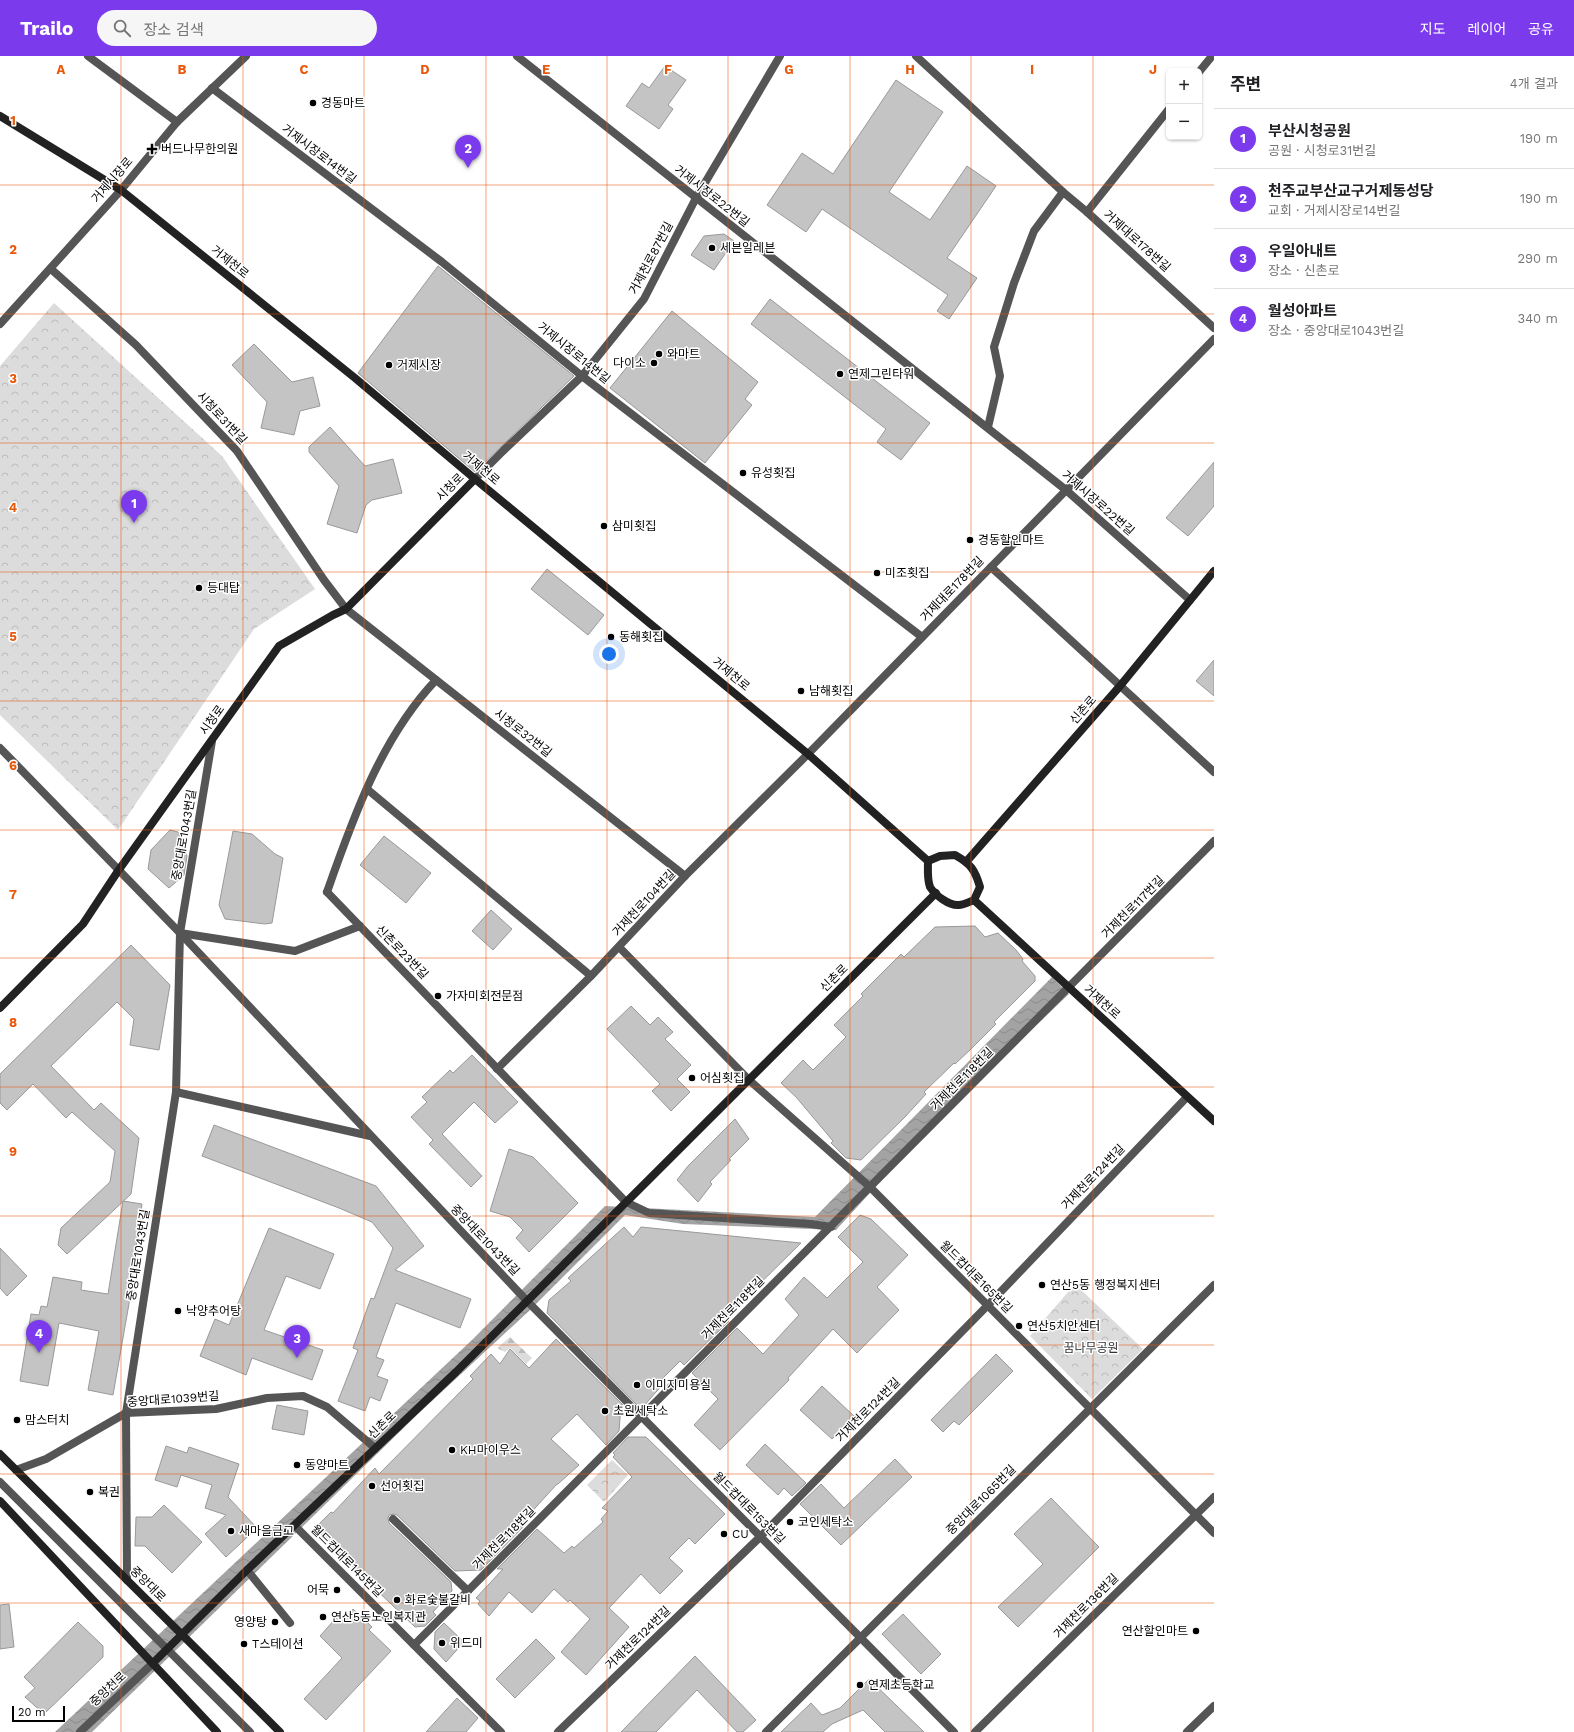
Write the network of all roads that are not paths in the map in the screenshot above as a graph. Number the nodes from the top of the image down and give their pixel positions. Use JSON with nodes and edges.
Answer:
{"nodes":[{"id":1,"x":88,"y":56,"type":"edge"},
{"id":2,"x":246,"y":56,"type":"edge"},
{"id":3,"x":517,"y":56,"type":"edge"},
{"id":4,"x":780,"y":56,"type":"edge"},
{"id":5,"x":916,"y":56,"type":"edge"},
{"id":6,"x":1212,"y":56,"type":"edge"},
{"id":7,"x":1202,"y":68,"type":"edge"},
{"id":8,"x":212,"y":88,"type":"junction"},
{"id":9,"x":1166,"y":113,"type":"edge"},
{"id":10,"x":0,"y":116,"type":"edge"},
{"id":11,"x":177,"y":122,"type":"junction"},
{"id":12,"x":121,"y":190,"type":"junction"},
{"id":13,"x":1063,"y":192,"type":"junction"},
{"id":14,"x":696,"y":198,"type":"junction"},
{"id":15,"x":1087,"y":212,"type":"junction"},
{"id":16,"x":51,"y":269,"type":"junction"},
{"id":17,"x":0,"y":324,"type":"edge"},
{"id":18,"x":1214,"y":328,"type":"edge"},
{"id":19,"x":1214,"y":339,"type":"edge"},
{"id":20,"x":582,"y":376,"type":"junction"},
{"id":21,"x":988,"y":427,"type":"junction"},
{"id":22,"x":475,"y":479,"type":"junction"},
{"id":23,"x":1066,"y":490,"type":"junction"},
{"id":24,"x":991,"y":567,"type":"junction"},
{"id":25,"x":1214,"y":571,"type":"edge"},
{"id":26,"x":1190,"y":600,"type":"junction"},
{"id":27,"x":346,"y":609,"type":"junction"},
{"id":28,"x":922,"y":637,"type":"junction"},
{"id":29,"x":436,"y":680,"type":"junction"},
{"id":30,"x":1120,"y":686,"type":"junction"},
{"id":31,"x":212,"y":741,"type":"junction"},
{"id":32,"x":0,"y":748,"type":"edge"},
{"id":33,"x":808,"y":754,"type":"junction"},
{"id":34,"x":1214,"y":772,"type":"edge"},
{"id":35,"x":367,"y":789,"type":"junction"},
{"id":36,"x":1214,"y":841,"type":"edge"},
{"id":37,"x":928,"y":861,"type":"junction"},
{"id":38,"x":966,"y":862,"type":"junction"},
{"id":39,"x":118,"y":871,"type":"junction"},
{"id":40,"x":685,"y":876,"type":"junction"},
{"id":41,"x":936,"y":893,"type":"junction"},
{"id":42,"x":974,"y":900,"type":"junction"},
{"id":43,"x":360,"y":926,"type":"junction"},
{"id":44,"x":180,"y":933,"type":"junction"},
{"id":45,"x":619,"y":947,"type":"junction"},
{"id":46,"x":592,"y":976,"type":"junction"},
{"id":47,"x":1068,"y":988,"type":"junction"},
{"id":48,"x":0,"y":1008,"type":"edge"},
{"id":49,"x":497,"y":1069,"type":"junction"},
{"id":50,"x":749,"y":1080,"type":"junction"},
{"id":51,"x":176,"y":1092,"type":"junction"},
{"id":52,"x":1187,"y":1097,"type":"junction"},
{"id":53,"x":1214,"y":1121,"type":"edge"},
{"id":54,"x":370,"y":1136,"type":"junction"},
{"id":55,"x":870,"y":1187,"type":"junction"},
{"id":56,"x":626,"y":1202,"type":"junction"},
{"id":57,"x":831,"y":1227,"type":"junction"},
{"id":58,"x":1214,"y":1285,"type":"edge"},
{"id":59,"x":527,"y":1301,"type":"junction"},
{"id":60,"x":988,"y":1305,"type":"junction"},
{"id":61,"x":1090,"y":1408,"type":"junction"},
{"id":62,"x":126,"y":1413,"type":"junction"},
{"id":63,"x":642,"y":1417,"type":"junction"},
{"id":64,"x":375,"y":1448,"type":"junction"},
{"id":65,"x":0,"y":1454,"type":"edge"},
{"id":66,"x":16,"y":1470,"type":"junction"},
{"id":67,"x":0,"y":1482,"type":"edge"},
{"id":68,"x":1214,"y":1497,"type":"edge"},
{"id":69,"x":0,"y":1501,"type":"edge"},
{"id":70,"x":1196,"y":1515,"type":"junction"},
{"id":71,"x":393,"y":1519,"type":"dead end"},
{"id":72,"x":295,"y":1526,"type":"junction"},
{"id":73,"x":1214,"y":1533,"type":"edge"},
{"id":74,"x":760,"y":1536,"type":"junction"},
{"id":75,"x":247,"y":1570,"type":"junction"},
{"id":76,"x":127,"y":1580,"type":"junction"},
{"id":77,"x":468,"y":1591,"type":"junction"},
{"id":78,"x":290,"y":1623,"type":"dead end"},
{"id":79,"x":181,"y":1634,"type":"junction"},
{"id":80,"x":860,"y":1638,"type":"junction"},
{"id":81,"x":414,"y":1645,"type":"junction"},
{"id":82,"x":167,"y":1648,"type":"junction"},
{"id":83,"x":153,"y":1663,"type":"junction"},
{"id":84,"x":1214,"y":1706,"type":"edge"},
{"id":85,"x":80,"y":1732,"type":"edge"},
{"id":86,"x":217,"y":1732,"type":"edge"},
{"id":87,"x":250,"y":1732,"type":"edge"},
{"id":88,"x":280,"y":1732,"type":"edge"},
{"id":89,"x":501,"y":1732,"type":"edge"},
{"id":90,"x":558,"y":1732,"type":"edge"},
{"id":91,"x":766,"y":1732,"type":"edge"},
{"id":92,"x":954,"y":1732,"type":"edge"},
{"id":93,"x":976,"y":1732,"type":"edge"},
{"id":94,"x":1187,"y":1732,"type":"edge"}],
"edges":[{"from":1,"to":11,"type":"street"},
{"from":2,"to":8,"type":"street","name":"거제시장로"},
{"from":3,"to":14,"type":"street","name":"거제시장로22번길"},
{"from":4,"to":14,"type":"street","name":"거제천로87번길"},
{"from":5,"to":13,"type":"street"},
{"from":6,"to":7,"type":"street"},
{"from":8,"to":11,"type":"street","name":"거제시장로"},
{"from":8,"to":20,"type":"street","name":"거제시장로14번길"},
{"from":9,"to":15,"type":"street","name":"거제대로178번길"},
{"from":10,"to":12,"type":"main road","name":"거제천로"},
{"from":11,"to":12,"type":"street","name":"거제시장로"},
{"from":12,"to":16,"type":"street","name":"거제시장로"},
{"from":12,"to":22,"type":"main road","name":"거제천로"},
{"from":13,"to":15,"type":"street"},
{"from":13,"to":21,"type":"street"},
{"from":14,"to":20,"type":"street","name":"거제천로87번길"},
{"from":14,"to":21,"type":"street","name":"거제시장로22번길"},
{"from":15,"to":18,"type":"street","name":"거제대로178번길"},
{"from":16,"to":17,"type":"street","name":"거제시장로"},
{"from":16,"to":27,"type":"street","name":"시청로31번길"},
{"from":19,"to":23,"type":"street","name":"거제대로178번길"},
{"from":20,"to":22,"type":"street","name":"거제천로87번길"},
{"from":20,"to":28,"type":"street","name":"거제시장로14번길"},
{"from":21,"to":23,"type":"street","name":"거제시장로22번길"},
{"from":22,"to":27,"type":"main road","name":"시청로"},
{"from":22,"to":33,"type":"main road","name":"거제천로"},
{"from":23,"to":24,"type":"street","name":"거제대로178번길"},
{"from":23,"to":26,"type":"street","name":"거제시장로22번길"},
{"from":24,"to":28,"type":"street","name":"거제대로178번길"},
{"from":24,"to":30,"type":"street"},
{"from":25,"to":26,"type":"main road","name":"신촌로"},
{"from":26,"to":30,"type":"main road","name":"신촌로"},
{"from":27,"to":29,"type":"street","name":"시청로32번길"},
{"from":27,"to":31,"type":"main road","name":"시청로"},
{"from":28,"to":33,"type":"street","name":"거제대로178번길"},
{"from":29,"to":35,"type":"street","name":"신촌로23번길"},
{"from":29,"to":40,"type":"street","name":"시청로32번길"},
{"from":30,"to":34,"type":"street"},
{"from":30,"to":38,"type":"main road","name":"신촌로"},
{"from":31,"to":39,"type":"main road","name":"시청로"},
{"from":31,"to":44,"type":"street","name":"중앙대로1043번길"},
{"from":32,"to":39,"type":"street"},
{"from":33,"to":37,"type":"main road","name":"거제천로"},
{"from":33,"to":40,"type":"street","name":"거제천로104번길"},
{"from":35,"to":43,"type":"street","name":"신촌로23번길"},
{"from":35,"to":46,"type":"street"},
{"from":36,"to":47,"type":"street","name":"거제천로117번길"},
{"from":37,"to":38,"type":"main road"},
{"from":37,"to":41,"type":"main road"},
{"from":38,"to":42,"type":"main road"},
{"from":39,"to":44,"type":"street"},
{"from":39,"to":48,"type":"main road","name":"시청로"},
{"from":40,"to":45,"type":"street","name":"거제천로104번길"},
{"from":41,"to":42,"type":"main road"},
{"from":41,"to":50,"type":"main road","name":"신촌로"},
{"from":42,"to":47,"type":"main road","name":"거제천로"},
{"from":43,"to":44,"type":"street"},
{"from":43,"to":49,"type":"street","name":"신촌로23번길"},
{"from":44,"to":51,"type":"street","name":"중앙대로1043번길"},
{"from":44,"to":54,"type":"street","name":"중앙대로1043번길"},
{"from":45,"to":46,"type":"street","name":"거제천로104번길"},
{"from":45,"to":50,"type":"street"},
{"from":46,"to":49,"type":"street","name":"거제천로104번길"},
{"from":47,"to":52,"type":"main road","name":"거제천로"},
{"from":47,"to":55,"type":"street","name":"거제천로118번길"},
{"from":49,"to":56,"type":"street","name":"신촌로23번길"},
{"from":50,"to":55,"type":"street","name":"월드컵대로165번길"},
{"from":50,"to":56,"type":"main road","name":"신촌로"},
{"from":51,"to":54,"type":"street"},
{"from":51,"to":62,"type":"street","name":"중앙대로1043번길"},
{"from":52,"to":53,"type":"main road","name":"거제천로"},
{"from":52,"to":60,"type":"street","name":"거제천로124번길"},
{"from":54,"to":59,"type":"street","name":"중앙대로1043번길"},
{"from":55,"to":57,"type":"street","name":"거제천로118번길"},
{"from":55,"to":60,"type":"street","name":"월드컵대로165번길"},
{"from":56,"to":57,"type":"street"},
{"from":56,"to":59,"type":"main road","name":"신촌로"},
{"from":57,"to":63,"type":"street","name":"거제천로118번길"},
{"from":58,"to":61,"type":"street","name":"중앙대로1065번길"},
{"from":59,"to":63,"type":"street","name":"월드컵대로153번길"},
{"from":59,"to":64,"type":"main road","name":"신촌로"},
{"from":60,"to":61,"type":"street","name":"월드컵대로165번길"},
{"from":60,"to":74,"type":"street","name":"거제천로124번길"},
{"from":61,"to":70,"type":"street","name":"월드컵대로165번길"},
{"from":61,"to":80,"type":"street","name":"중앙대로1065번길"},
{"from":62,"to":64,"type":"street","name":"중앙대로1039번길"},
{"from":62,"to":66,"type":"street","name":"중앙대로1039번길"},
{"from":62,"to":76,"type":"street","name":"중앙대로1043번길"},
{"from":63,"to":74,"type":"street","name":"월드컵대로153번길"},
{"from":63,"to":77,"type":"street","name":"거제천로118번길"},
{"from":64,"to":72,"type":"main road","name":"신촌로"},
{"from":65,"to":66,"type":"main road","name":"중앙대로"},
{"from":66,"to":76,"type":"main road","name":"중앙대로"},
{"from":67,"to":82,"type":"street"},
{"from":68,"to":70,"type":"street","name":"거제천로136번길"},
{"from":69,"to":83,"type":"main road"},
{"from":70,"to":73,"type":"street","name":"월드컵대로165번길"},
{"from":70,"to":93,"type":"street","name":"거제천로136번길"},
{"from":71,"to":77,"type":"street"},
{"from":72,"to":75,"type":"main road","name":"신촌로"},
{"from":72,"to":81,"type":"street","name":"월드컵대로145번길"},
{"from":74,"to":80,"type":"street","name":"월드컵대로153번길"},
{"from":74,"to":90,"type":"street","name":"거제천로124번길"},
{"from":75,"to":78,"type":"street"},
{"from":75,"to":79,"type":"main road","name":"신촌로"},
{"from":76,"to":79,"type":"main road","name":"중앙대로"},
{"from":77,"to":81,"type":"street","name":"거제천로118번길"},
{"from":79,"to":82,"type":"main road","name":"신촌로"},
{"from":79,"to":88,"type":"main road","name":"중앙대로"},
{"from":80,"to":91,"type":"street","name":"중앙대로1065번길"},
{"from":80,"to":92,"type":"street","name":"월드컵대로153번길"},
{"from":81,"to":89,"type":"street","name":"월드컵대로145번길"},
{"from":82,"to":83,"type":"main road","name":"신촌로"},
{"from":82,"to":87,"type":"street"},
{"from":83,"to":85,"type":"street","name":"중앙천로"},
{"from":83,"to":86,"type":"main road"},
{"from":84,"to":94,"type":"street"}]}
